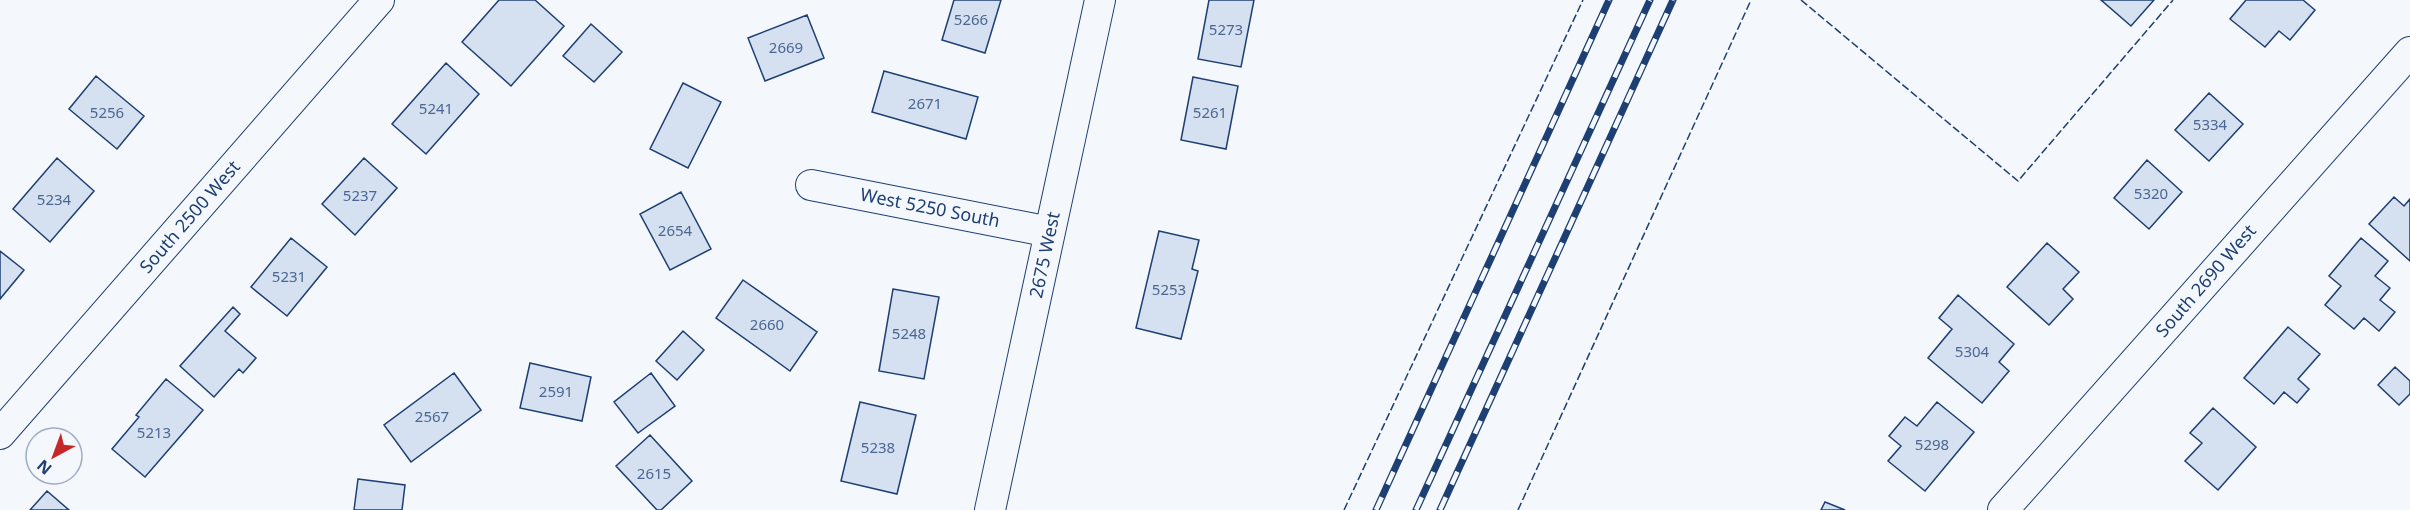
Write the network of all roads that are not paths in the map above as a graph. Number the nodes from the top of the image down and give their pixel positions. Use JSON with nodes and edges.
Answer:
{"nodes":[{"id":1,"x":379,"y":0,"type":"edge"},
{"id":2,"x":1100,"y":0,"type":"edge"},
{"id":3,"x":2410,"y":52,"type":"edge"},
{"id":4,"x":811,"y":185,"type":"dead end"},
{"id":5,"x":1050,"y":232,"type":"junction"},
{"id":6,"x":0,"y":434,"type":"edge"},
{"id":7,"x":990,"y":510,"type":"edge"},
{"id":8,"x":2004,"y":510,"type":"edge"}],
"edges":[{"from":1,"to":6,"type":"street","name":"South 2500 West"},
{"from":2,"to":5,"type":"street","name":"2675 West"},
{"from":3,"to":8,"type":"street","name":"South 2690 West"},
{"from":4,"to":5,"type":"street","name":"West 5250 South"},
{"from":5,"to":7,"type":"street","name":"2675 West"}]}
